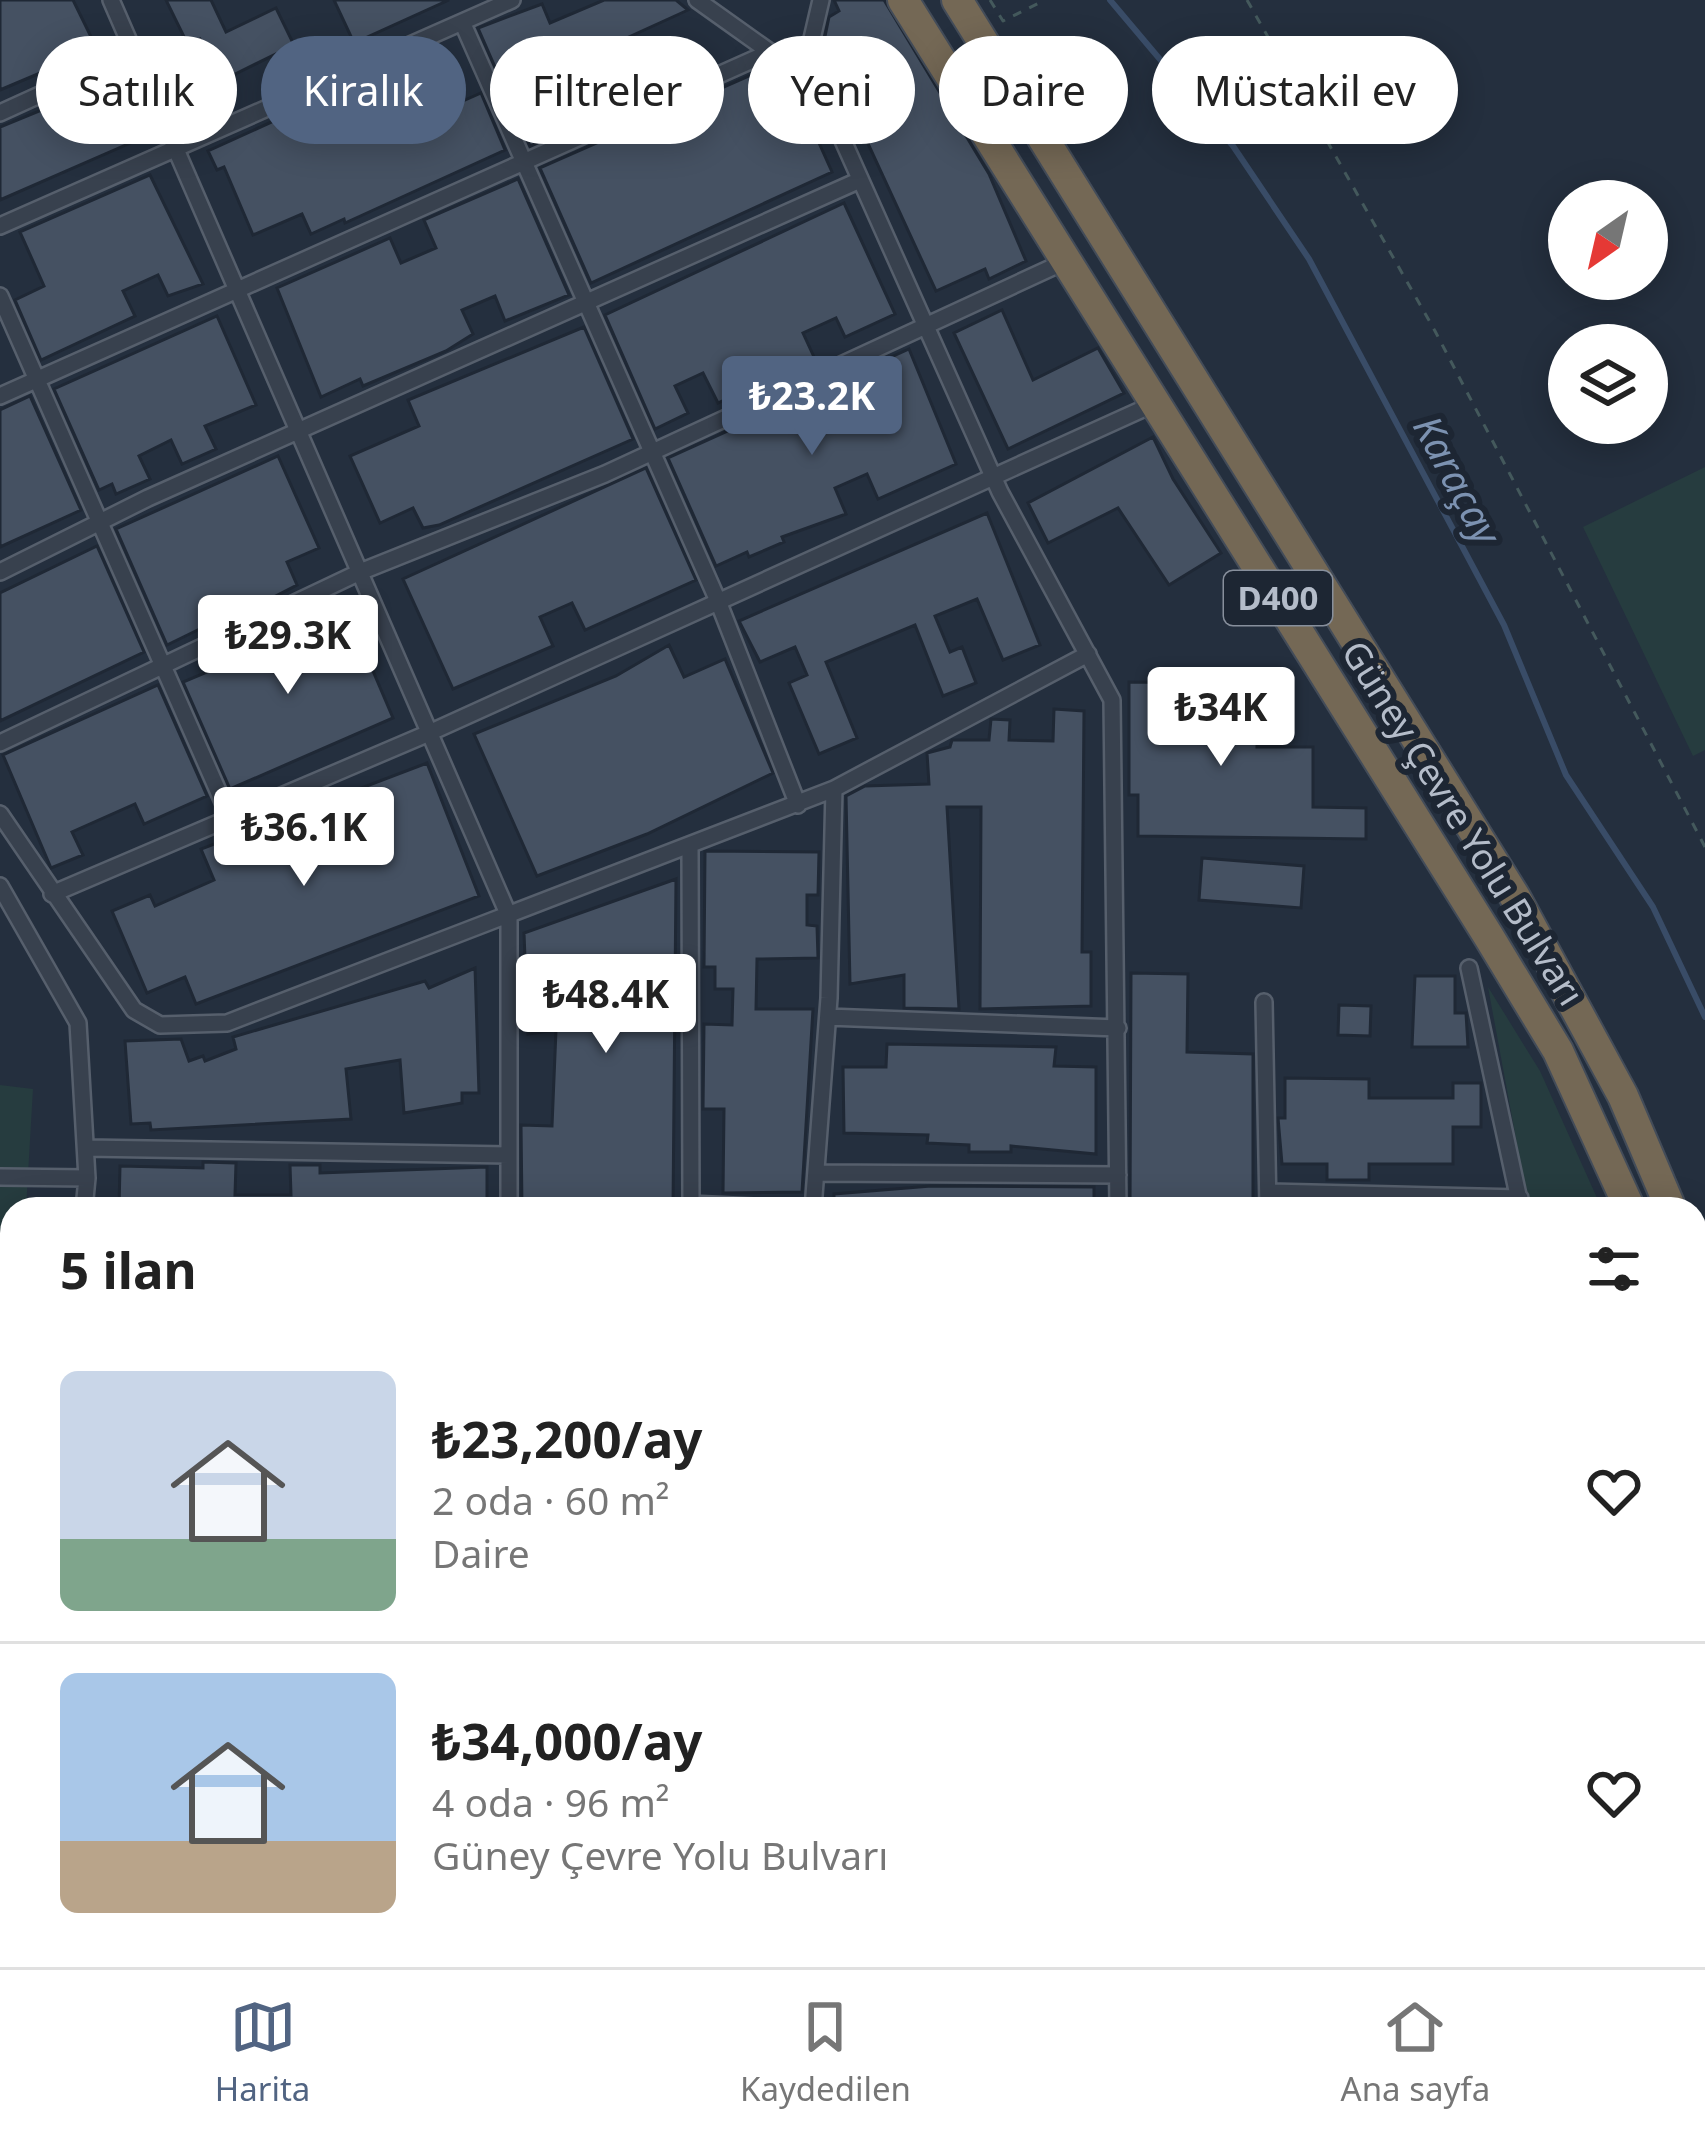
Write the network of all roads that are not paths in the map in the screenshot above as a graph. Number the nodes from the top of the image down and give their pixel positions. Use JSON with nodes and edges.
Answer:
{"nodes":[{"id":1,"x":111,"y":0,"type":"edge"},
{"id":2,"x":512,"y":0,"type":"edge"},
{"id":3,"x":697,"y":0,"type":"edge"},
{"id":4,"x":820,"y":0,"type":"edge"},
{"id":5,"x":903,"y":0,"type":"edge"},
{"id":6,"x":957,"y":0,"type":"edge"},
{"id":7,"x":463,"y":24,"type":"junction"},
{"id":8,"x":127,"y":36,"type":"edge"},
{"id":9,"x":748,"y":36,"type":"edge"},
{"id":10,"x":812,"y":36,"type":"edge"},
{"id":11,"x":748,"y":62,"type":"edge"},
{"id":12,"x":36,"y":97,"type":"edge"},
{"id":13,"x":0,"y":113,"type":"edge"},
{"id":14,"x":173,"y":144,"type":"edge"},
{"id":15,"x":844,"y":144,"type":"edge"},
{"id":16,"x":176,"y":150,"type":"junction"},
{"id":17,"x":524,"y":160,"type":"junction"},
{"id":18,"x":860,"y":180,"type":"junction"},
{"id":19,"x":0,"y":226,"type":"edge"},
{"id":20,"x":1066,"y":261,"type":"junction"},
{"id":21,"x":238,"y":294,"type":"junction"},
{"id":22,"x":0,"y":296,"type":"edge"},
{"id":23,"x":586,"y":301,"type":"junction"},
{"id":24,"x":925,"y":327,"type":"junction"},
{"id":25,"x":38,"y":379,"type":"junction"},
{"id":26,"x":0,"y":396,"type":"edge"},
{"id":27,"x":1156,"y":404,"type":"junction"},
{"id":28,"x":298,"y":430,"type":"junction"},
{"id":29,"x":653,"y":451,"type":"junction"},
{"id":30,"x":992,"y":475,"type":"junction"},
{"id":31,"x":102,"y":523,"type":"junction"},
{"id":32,"x":0,"y":572,"type":"edge"},
{"id":33,"x":360,"y":572,"type":"junction"},
{"id":34,"x":718,"y":601,"type":"junction"},
{"id":35,"x":1088,"y":654,"type":"junction"},
{"id":36,"x":164,"y":665,"type":"junction"},
{"id":37,"x":429,"y":733,"type":"junction"},
{"id":38,"x":0,"y":743,"type":"edge"},
{"id":39,"x":834,"y":789,"type":"junction"},
{"id":40,"x":798,"y":805,"type":"junction"},
{"id":41,"x":0,"y":814,"type":"edge"},
{"id":42,"x":230,"y":818,"type":"junction"},
{"id":43,"x":690,"y":847,"type":"junction"},
{"id":44,"x":0,"y":886,"type":"edge"},
{"id":45,"x":52,"y":894,"type":"junction"},
{"id":46,"x":509,"y":916,"type":"junction"},
{"id":47,"x":1469,"y":968,"type":"dead end"},
{"id":48,"x":1264,"y":1002,"type":"dead end"},
{"id":49,"x":828,"y":1017,"type":"junction"},
{"id":50,"x":1118,"y":1028,"type":"junction"},
{"id":51,"x":86,"y":1148,"type":"junction"},
{"id":52,"x":509,"y":1155,"type":"junction"},
{"id":53,"x":816,"y":1173,"type":"junction"},
{"id":54,"x":1118,"y":1175,"type":"junction"},
{"id":55,"x":0,"y":1178,"type":"edge"},
{"id":56,"x":87,"y":1178,"type":"junction"},
{"id":57,"x":85,"y":1197,"type":"edge"},
{"id":58,"x":509,"y":1197,"type":"edge"},
{"id":59,"x":691,"y":1197,"type":"edge"},
{"id":60,"x":814,"y":1197,"type":"edge"},
{"id":61,"x":1118,"y":1197,"type":"edge"},
{"id":62,"x":1269,"y":1197,"type":"edge"},
{"id":63,"x":1520,"y":1197,"type":"edge"},
{"id":64,"x":1625,"y":1197,"type":"edge"},
{"id":65,"x":1666,"y":1197,"type":"edge"}],
"edges":[{"from":1,"to":8,"type":"street"},
{"from":2,"to":7,"type":"street"},
{"from":3,"to":9,"type":"street"},
{"from":4,"to":10,"type":"street"},
{"from":5,"to":20,"type":"highway","name":"Güney Çevre Yolu Bulvarı","number":"D400"},
{"from":6,"to":65,"type":"highway","name":"Güney Çevre Yolu Bulvarı","number":"D400"},
{"from":7,"to":16,"type":"street"},
{"from":7,"to":17,"type":"street"},
{"from":11,"to":17,"type":"street"},
{"from":12,"to":13,"type":"street"},
{"from":14,"to":16,"type":"street"},
{"from":15,"to":18,"type":"street"},
{"from":16,"to":19,"type":"street"},
{"from":16,"to":21,"type":"street"},
{"from":17,"to":21,"type":"street"},
{"from":17,"to":23,"type":"street"},
{"from":18,"to":23,"type":"street"},
{"from":18,"to":24,"type":"street"},
{"from":20,"to":24,"type":"street"},
{"from":20,"to":27,"type":"highway","name":"Güney Çevre Yolu Bulvarı","number":"D400"},
{"from":21,"to":25,"type":"street"},
{"from":21,"to":28,"type":"street"},
{"from":22,"to":25,"type":"street"},
{"from":23,"to":28,"type":"street"},
{"from":23,"to":29,"type":"street"},
{"from":24,"to":29,"type":"street"},
{"from":24,"to":30,"type":"street"},
{"from":25,"to":26,"type":"street"},
{"from":25,"to":31,"type":"street"},
{"from":27,"to":30,"type":"street"},
{"from":27,"to":64,"type":"highway","name":"Güney Çevre Yolu Bulvarı","number":"D400"},
{"from":28,"to":31,"type":"street"},
{"from":28,"to":33,"type":"street"},
{"from":29,"to":33,"type":"street"},
{"from":29,"to":34,"type":"street"},
{"from":30,"to":34,"type":"street"},
{"from":30,"to":35,"type":"street"},
{"from":31,"to":32,"type":"street"},
{"from":31,"to":36,"type":"street"},
{"from":33,"to":36,"type":"street"},
{"from":33,"to":37,"type":"street"},
{"from":34,"to":37,"type":"street"},
{"from":34,"to":40,"type":"street"},
{"from":35,"to":39,"type":"street"},
{"from":35,"to":50,"type":"street"},
{"from":36,"to":38,"type":"street"},
{"from":36,"to":42,"type":"street"},
{"from":37,"to":42,"type":"street"},
{"from":37,"to":46,"type":"street"},
{"from":39,"to":40,"type":"street"},
{"from":39,"to":49,"type":"street"},
{"from":40,"to":43,"type":"street"},
{"from":41,"to":45,"type":"street"},
{"from":42,"to":45,"type":"street"},
{"from":43,"to":46,"type":"street"},
{"from":43,"to":59,"type":"street"},
{"from":44,"to":51,"type":"street"},
{"from":45,"to":46,"type":"street"},
{"from":46,"to":52,"type":"street"},
{"from":47,"to":63,"type":"street"},
{"from":48,"to":62,"type":"street"},
{"from":49,"to":50,"type":"street"},
{"from":49,"to":53,"type":"street"},
{"from":50,"to":54,"type":"street"},
{"from":51,"to":52,"type":"street"},
{"from":51,"to":56,"type":"street"},
{"from":52,"to":58,"type":"street"},
{"from":53,"to":54,"type":"street"},
{"from":53,"to":60,"type":"street"},
{"from":54,"to":61,"type":"street"},
{"from":55,"to":56,"type":"street"},
{"from":56,"to":57,"type":"street"}]}
